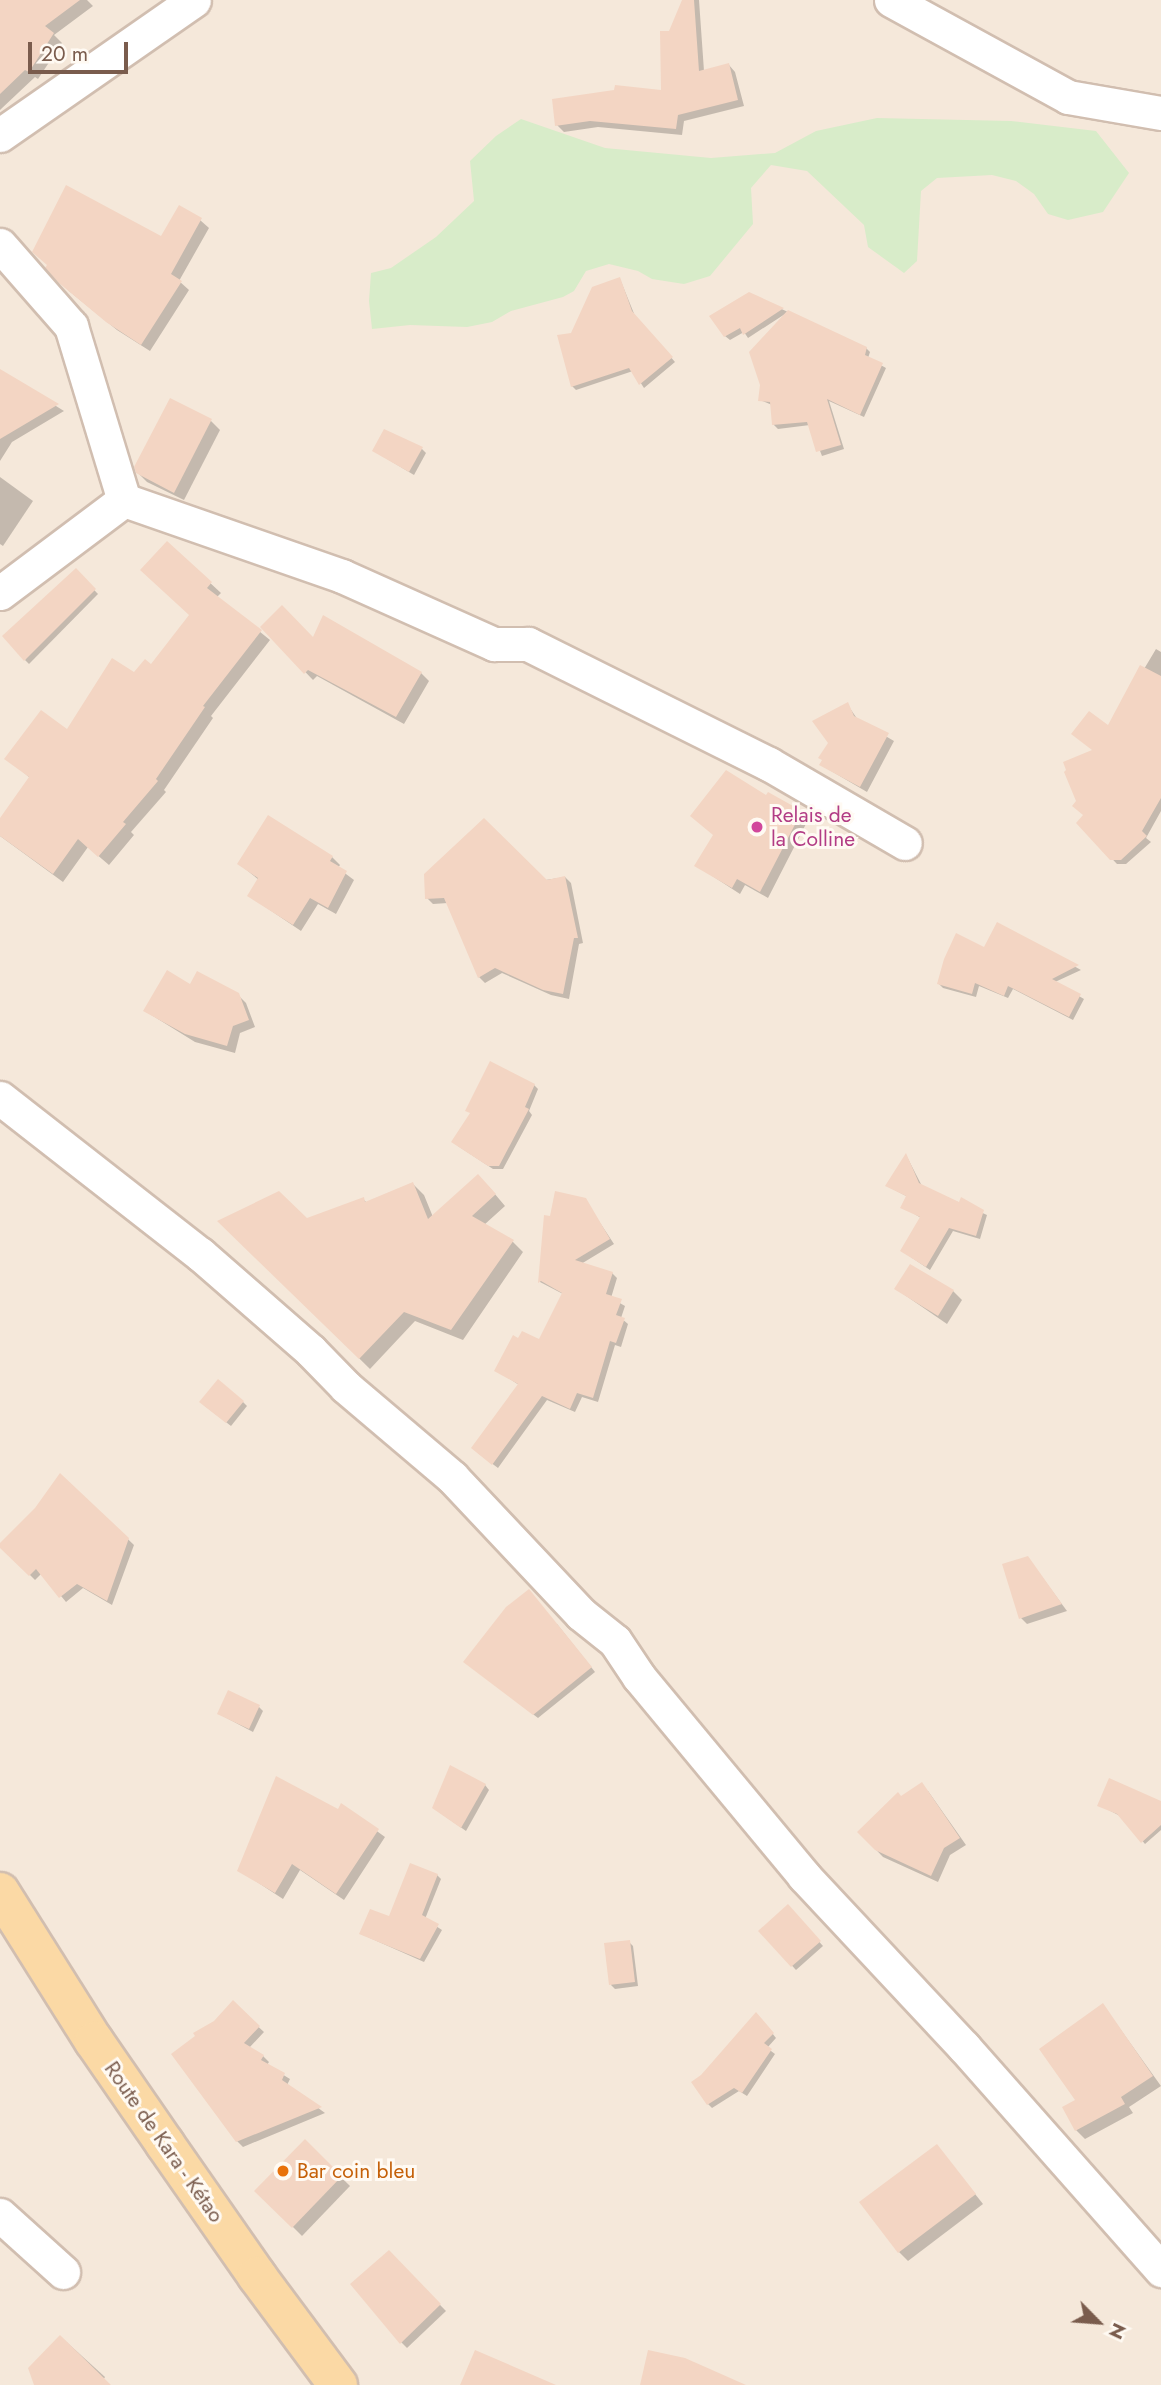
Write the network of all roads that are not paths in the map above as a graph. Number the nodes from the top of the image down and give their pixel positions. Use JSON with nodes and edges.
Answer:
{"nodes":[{"id":1,"x":194,"y":0,"type":"edge"},
{"id":2,"x":891,"y":0,"type":"edge"},
{"id":3,"x":1161,"y":113,"type":"edge"},
{"id":4,"x":0,"y":135,"type":"edge"},
{"id":5,"x":0,"y":245,"type":"edge"},
{"id":6,"x":124,"y":500,"type":"junction"},
{"id":7,"x":0,"y":593,"type":"edge"},
{"id":8,"x":905,"y":843,"type":"dead end"},
{"id":9,"x":0,"y":1098,"type":"edge"},
{"id":10,"x":0,"y":1892,"type":"edge"},
{"id":11,"x":0,"y":2215,"type":"edge"},
{"id":12,"x":1161,"y":2270,"type":"edge"},
{"id":13,"x":62,"y":2272,"type":"dead end"},
{"id":14,"x":338,"y":2385,"type":"edge"}],
"edges":[{"from":1,"to":4,"type":"street"},
{"from":2,"to":3,"type":"street"},
{"from":5,"to":6,"type":"street"},
{"from":6,"to":7,"type":"street"},
{"from":6,"to":8,"type":"street"},
{"from":9,"to":12,"type":"street"},
{"from":10,"to":14,"type":"main road","name":"Route de Kara - Kétao"},
{"from":11,"to":13,"type":"street"}]}
